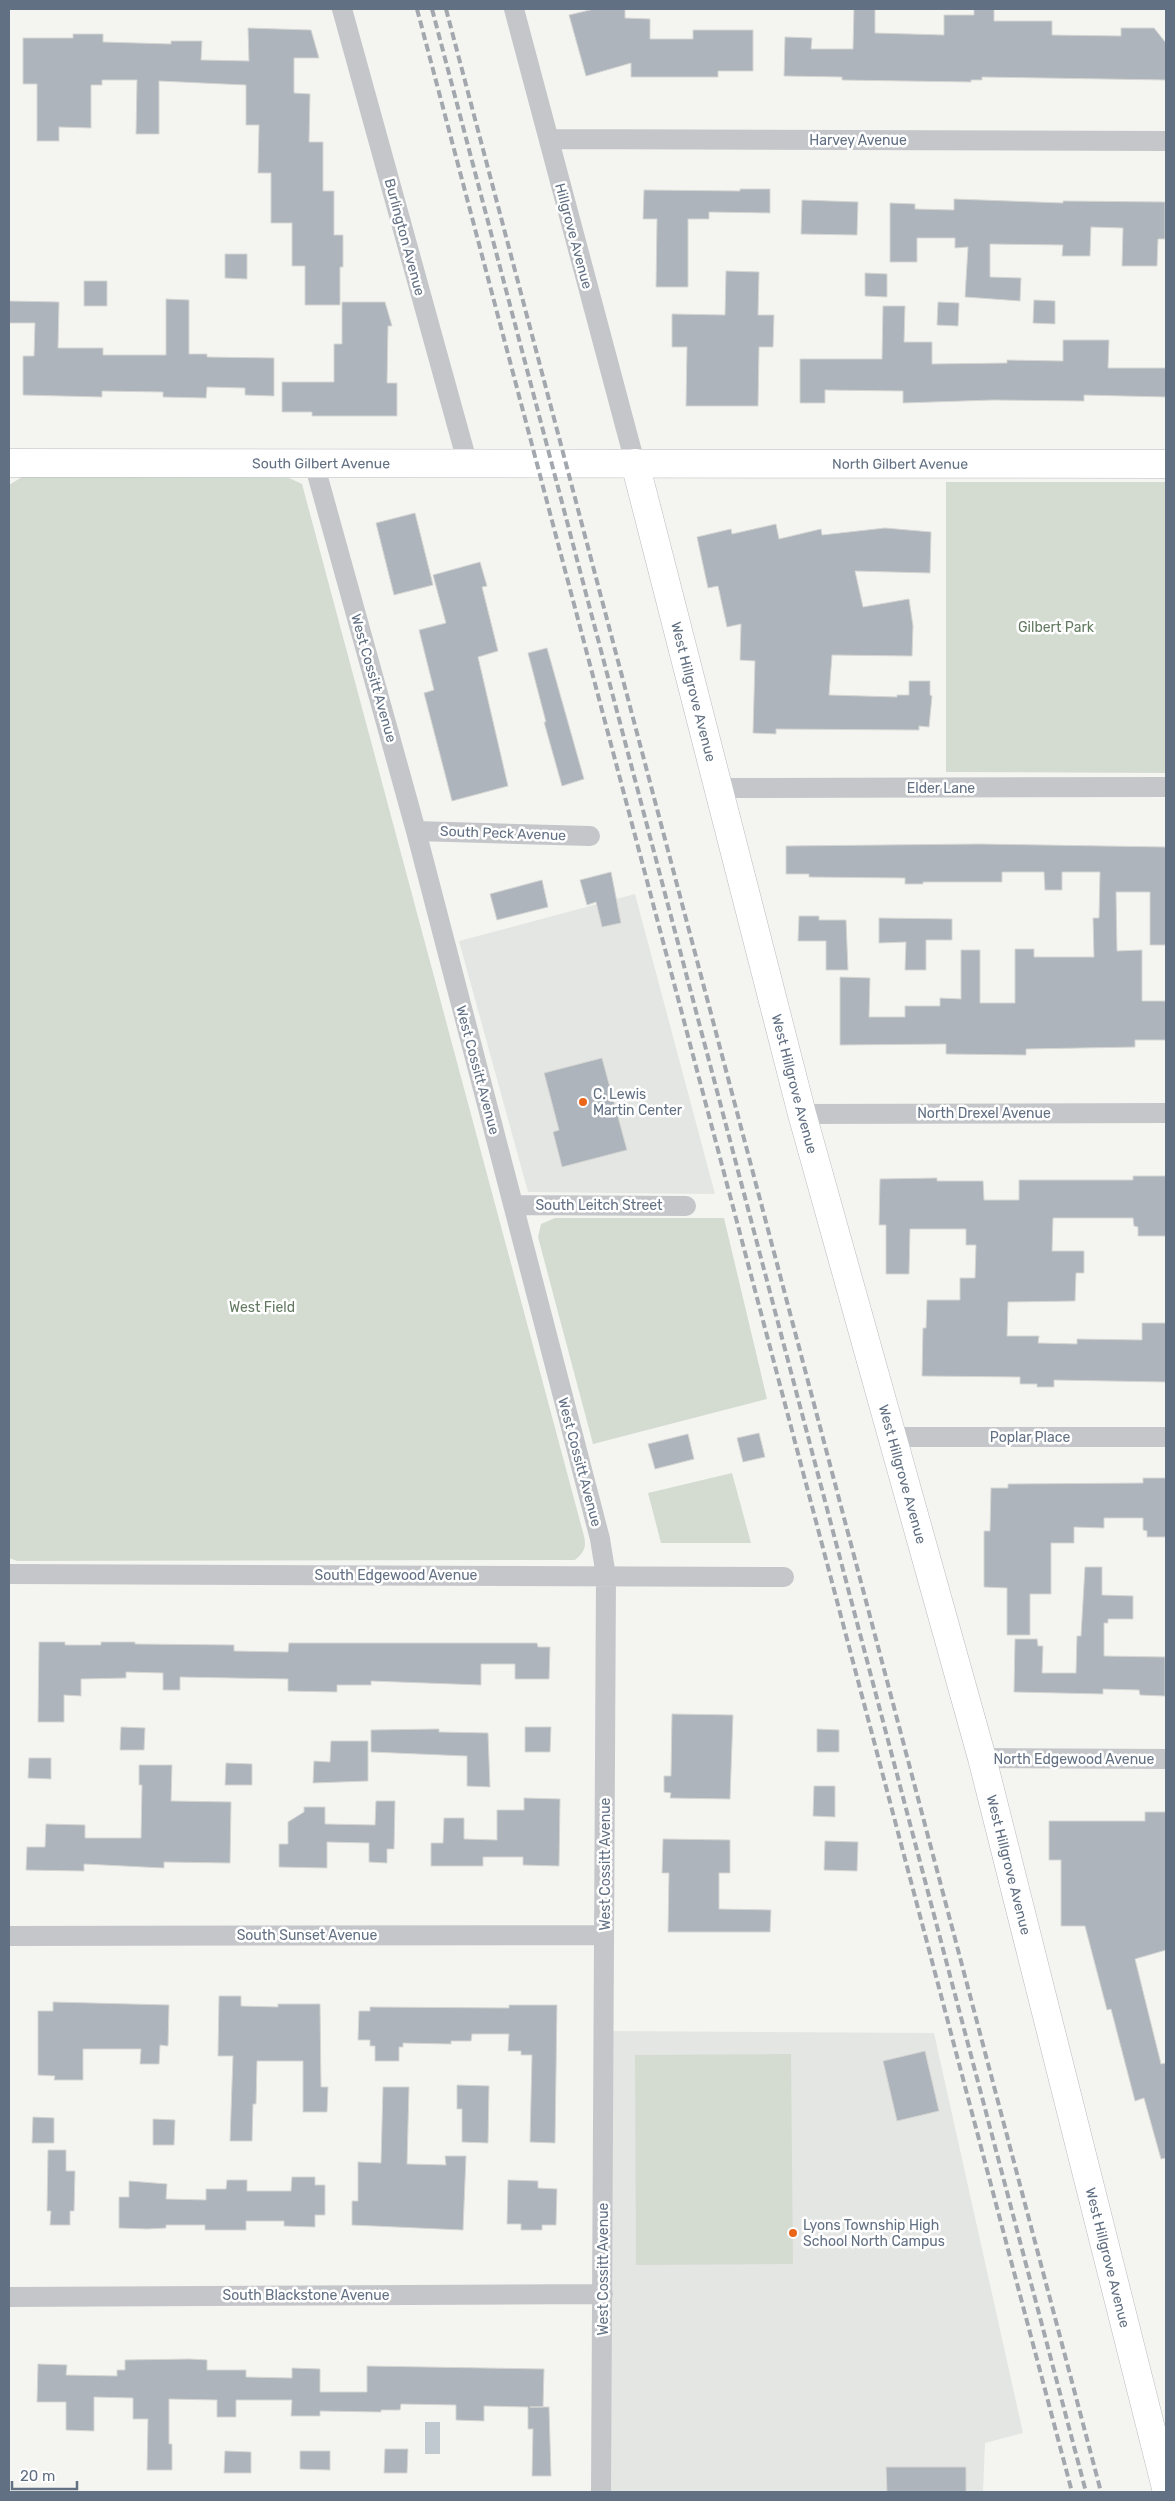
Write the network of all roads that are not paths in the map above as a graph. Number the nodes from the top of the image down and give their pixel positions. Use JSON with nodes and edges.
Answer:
{"nodes":[{"id":1,"x":342,"y":9,"type":"edge"},
{"id":2,"x":514,"y":9,"type":"edge"},
{"id":3,"x":549,"y":139,"type":"junction"},
{"id":4,"x":1166,"y":141,"type":"edge"},
{"id":5,"x":9,"y":463,"type":"edge"},
{"id":6,"x":314,"y":463,"type":"junction"},
{"id":7,"x":635,"y":463,"type":"junction"},
{"id":8,"x":1166,"y":464,"type":"edge"},
{"id":9,"x":468,"y":465,"type":"junction"},
{"id":10,"x":716,"y":788,"type":"junction"},
{"id":11,"x":1166,"y":788,"type":"edge"},
{"id":12,"x":416,"y":830,"type":"junction"},
{"id":13,"x":590,"y":836,"type":"dead end"},
{"id":14,"x":1166,"y":1113,"type":"edge"},
{"id":15,"x":802,"y":1114,"type":"junction"},
{"id":16,"x":513,"y":1205,"type":"junction"},
{"id":17,"x":686,"y":1206,"type":"dead end"},
{"id":18,"x":893,"y":1437,"type":"junction"},
{"id":19,"x":1166,"y":1438,"type":"edge"},
{"id":20,"x":9,"y":1574,"type":"edge"},
{"id":21,"x":606,"y":1576,"type":"junction"},
{"id":22,"x":784,"y":1577,"type":"dead end"},
{"id":23,"x":982,"y":1758,"type":"junction"},
{"id":24,"x":1166,"y":1759,"type":"edge"},
{"id":25,"x":604,"y":1935,"type":"junction"},
{"id":26,"x":9,"y":1936,"type":"edge"},
{"id":27,"x":602,"y":2294,"type":"junction"},
{"id":28,"x":9,"y":2297,"type":"edge"},
{"id":29,"x":1161,"y":2445,"type":"edge"},
{"id":30,"x":1166,"y":2488,"type":"edge"},
{"id":31,"x":601,"y":2492,"type":"edge"}],
"edges":[{"from":1,"to":9,"type":"street","name":"Burlington Avenue"},
{"from":2,"to":3,"type":"street","name":"Hillgrove Avenue"},
{"from":3,"to":4,"type":"street","name":"Harvey Avenue"},
{"from":3,"to":7,"type":"street","name":"Hillgrove Avenue"},
{"from":5,"to":6,"type":"street","name":"South Gilbert Avenue"},
{"from":6,"to":9,"type":"street","name":"South Gilbert Avenue"},
{"from":6,"to":12,"type":"street","name":"West Cossitt Avenue"},
{"from":7,"to":8,"type":"street","name":"North Gilbert Avenue"},
{"from":7,"to":9,"type":"street","name":"South Gilbert Avenue"},
{"from":7,"to":10,"type":"street","name":"West Hillgrove Avenue"},
{"from":10,"to":11,"type":"street","name":"Elder Lane"},
{"from":10,"to":15,"type":"street","name":"West Hillgrove Avenue"},
{"from":12,"to":13,"type":"street","name":"South Peck Avenue"},
{"from":12,"to":16,"type":"street","name":"West Cossitt Avenue"},
{"from":14,"to":15,"type":"street","name":"North Drexel Avenue"},
{"from":15,"to":18,"type":"street","name":"West Hillgrove Avenue"},
{"from":16,"to":17,"type":"street","name":"South Leitch Street"},
{"from":16,"to":21,"type":"street","name":"West Cossitt Avenue"},
{"from":18,"to":19,"type":"street","name":"Poplar Place"},
{"from":18,"to":23,"type":"street","name":"West Hillgrove Avenue"},
{"from":20,"to":21,"type":"street","name":"South Edgewood Avenue"},
{"from":21,"to":22,"type":"street","name":"South Edgewood Avenue"},
{"from":21,"to":25,"type":"street","name":"West Cossitt Avenue"},
{"from":23,"to":24,"type":"street","name":"North Edgewood Avenue"},
{"from":23,"to":29,"type":"street","name":"West Hillgrove Avenue"},
{"from":25,"to":26,"type":"street","name":"South Sunset Avenue"},
{"from":25,"to":27,"type":"street","name":"West Cossitt Avenue"},
{"from":27,"to":28,"type":"street","name":"South Blackstone Avenue"},
{"from":27,"to":31,"type":"street","name":"West Cossitt Avenue"},
{"from":29,"to":30,"type":"street","name":"West Hillgrove Avenue"}]}
